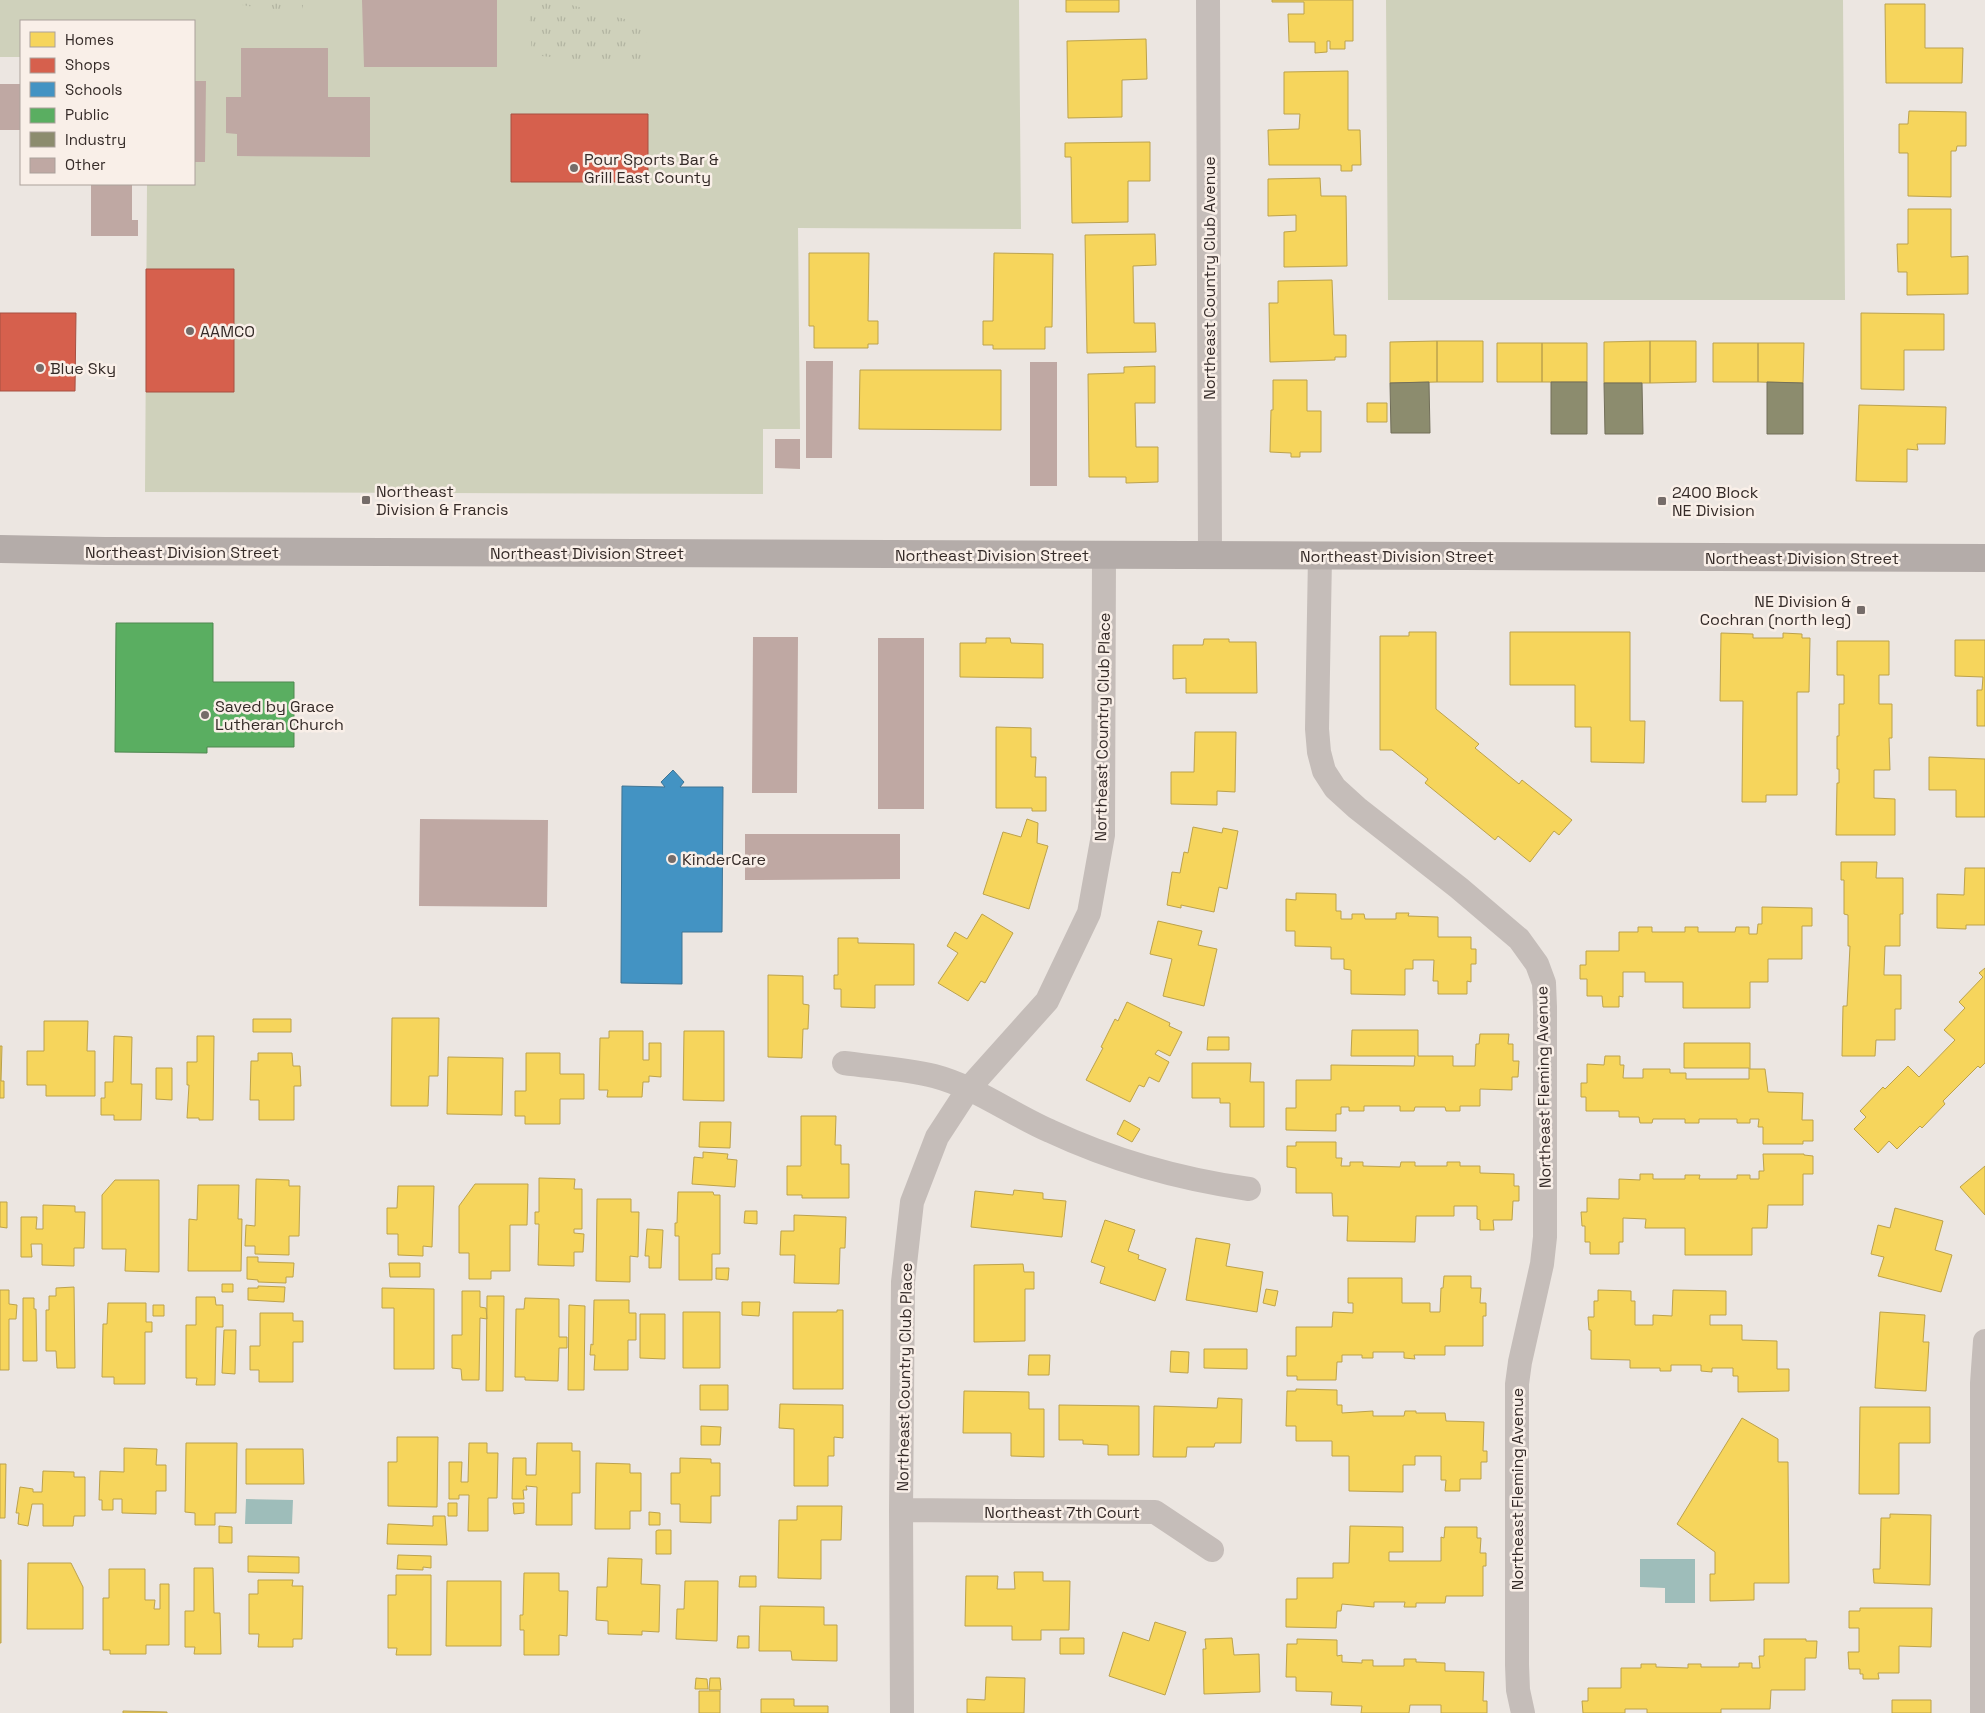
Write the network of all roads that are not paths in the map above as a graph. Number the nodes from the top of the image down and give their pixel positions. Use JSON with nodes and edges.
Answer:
{"nodes":[{"id":1,"x":1208,"y":0,"type":"edge"},
{"id":2,"x":0,"y":549,"type":"edge"},
{"id":3,"x":1104,"y":555,"type":"junction"},
{"id":4,"x":1210,"y":556,"type":"junction"},
{"id":5,"x":1320,"y":556,"type":"junction"},
{"id":6,"x":1985,"y":558,"type":"edge"},
{"id":7,"x":844,"y":1062,"type":"dead end"},
{"id":8,"x":969,"y":1088,"type":"junction"},
{"id":9,"x":1249,"y":1189,"type":"dead end"},
{"id":10,"x":1985,"y":1341,"type":"edge"},
{"id":11,"x":901,"y":1510,"type":"junction"},
{"id":12,"x":1212,"y":1550,"type":"dead end"},
{"id":13,"x":902,"y":1713,"type":"edge"},
{"id":14,"x":1523,"y":1713,"type":"edge"},
{"id":15,"x":1982,"y":1713,"type":"edge"}],
"edges":[{"from":1,"to":4,"type":"street","name":"Northeast Country Club Avenue"},
{"from":2,"to":3,"type":"main road","name":"Northeast Division Street"},
{"from":3,"to":4,"type":"main road","name":"Northeast Division Street"},
{"from":3,"to":8,"type":"street","name":"Northeast Country Club Place"},
{"from":4,"to":5,"type":"main road","name":"Northeast Division Street"},
{"from":5,"to":6,"type":"main road","name":"Northeast Division Street"},
{"from":5,"to":14,"type":"street","name":"Northeast Fleming Avenue"},
{"from":7,"to":8,"type":"street"},
{"from":8,"to":9,"type":"street"},
{"from":8,"to":11,"type":"street","name":"Northeast Country Club Place"},
{"from":10,"to":15,"type":"street"},
{"from":11,"to":12,"type":"street","name":"Northeast 7th Court"},
{"from":11,"to":13,"type":"street","name":"Northeast Country Club Place"}]}
